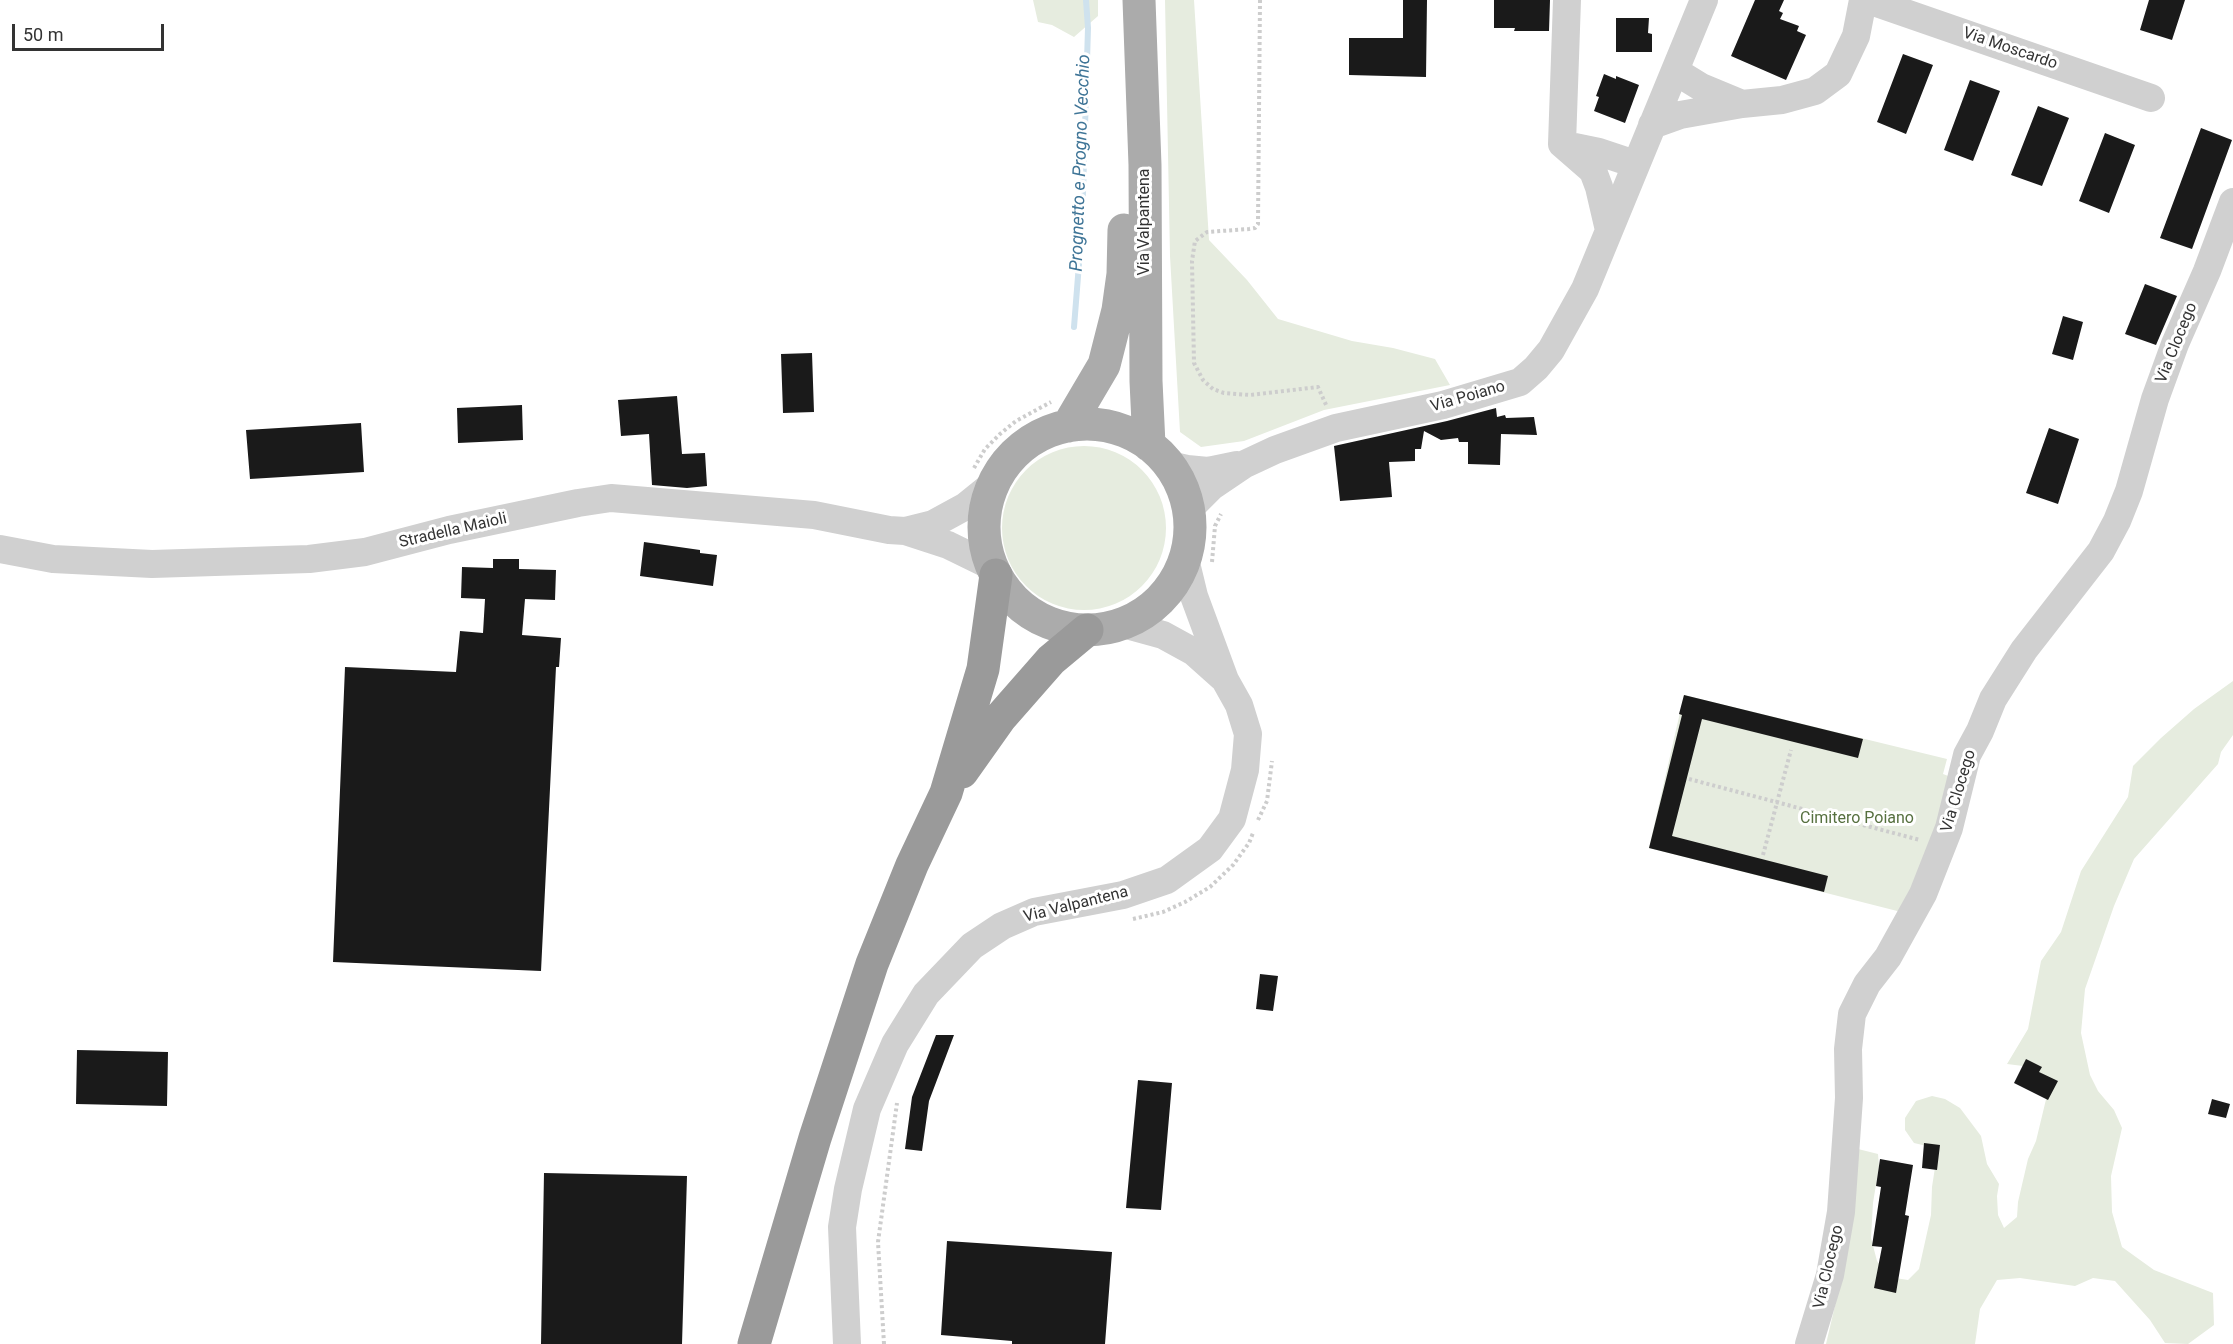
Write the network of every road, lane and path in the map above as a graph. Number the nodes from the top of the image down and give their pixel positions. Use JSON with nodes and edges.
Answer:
{"nodes":[{"id":1,"x":1117,"y":0,"type":"edge"},
{"id":2,"x":1139,"y":0,"type":"edge"},
{"id":3,"x":1260,"y":0,"type":"edge"},
{"id":4,"x":1566,"y":0,"type":"edge"},
{"id":5,"x":1704,"y":0,"type":"edge"},
{"id":6,"x":1866,"y":0,"type":"edge"},
{"id":7,"x":1674,"y":71,"type":"junction"},
{"id":8,"x":2151,"y":98,"type":"dead end"},
{"id":9,"x":1742,"y":104,"type":"junction"},
{"id":10,"x":1652,"y":125,"type":"junction"},
{"id":11,"x":1562,"y":144,"type":"junction"},
{"id":12,"x":1635,"y":164,"type":"junction"},
{"id":13,"x":2233,"y":202,"type":"edge"},
{"id":14,"x":1610,"y":230,"type":"junction"},
{"id":15,"x":1061,"y":413,"type":"junction"},
{"id":16,"x":1336,"y":428,"type":"junction"},
{"id":17,"x":1159,"y":455,"type":"junction"},
{"id":18,"x":1245,"y":464,"type":"junction"},
{"id":19,"x":981,"y":479,"type":"junction"},
{"id":20,"x":1188,"y":510,"type":"junction"},
{"id":21,"x":905,"y":531,"type":"junction"},
{"id":22,"x":0,"y":549,"type":"edge"},
{"id":23,"x":1185,"y":559,"type":"junction"},
{"id":24,"x":993,"y":571,"type":"junction"},
{"id":25,"x":1123,"y":624,"type":"junction"},
{"id":26,"x":1087,"y":630,"type":"junction"},
{"id":27,"x":1226,"y":680,"type":"junction"},
{"id":28,"x":1791,"y":750,"type":"dead end"},
{"id":29,"x":1689,"y":779,"type":"dead end"},
{"id":30,"x":946,"y":793,"type":"junction"},
{"id":31,"x":1777,"y":802,"type":"junction"},
{"id":32,"x":1928,"y":842,"type":"dead end"},
{"id":33,"x":1763,"y":855,"type":"dead end"},
{"id":34,"x":754,"y":1344,"type":"edge"},
{"id":35,"x":847,"y":1344,"type":"edge"},
{"id":36,"x":1809,"y":1344,"type":"edge"}],
"edges":[{"from":1,"to":15,"type":"main road","name":"Via Valpantena"},
{"from":2,"to":17,"type":"main road","name":"Via Valpantena"},
{"from":3,"to":16,"type":"path"},
{"from":4,"to":11,"type":"street"},
{"from":5,"to":7,"type":"street","name":"Via Poiano"},
{"from":6,"to":8,"type":"street","name":"Via Moscardo"},
{"from":6,"to":9,"type":"street","name":"Via Moscardo"},
{"from":7,"to":9,"type":"street","name":"Via Moscardo"},
{"from":7,"to":10,"type":"street","name":"Via Poiano"},
{"from":9,"to":10,"type":"street","name":"Via Moscardo"},
{"from":10,"to":12,"type":"street","name":"Via Poiano"},
{"from":11,"to":12,"type":"street"},
{"from":11,"to":14,"type":"street"},
{"from":12,"to":14,"type":"street","name":"Via Poiano"},
{"from":13,"to":36,"type":"street","name":"Via Clocego"},
{"from":14,"to":16,"type":"street","name":"Via Poiano"},
{"from":15,"to":17,"type":"main road","name":"Via Valpantena"},
{"from":15,"to":19,"type":"main road","name":"Via Valpantena"},
{"from":15,"to":19,"type":"path"},
{"from":16,"to":18,"type":"street","name":"Via Poiano"},
{"from":17,"to":18,"type":"street","name":"Via Poiano"},
{"from":17,"to":20,"type":"main road","name":"Via Valpantena"},
{"from":18,"to":20,"type":"street","name":"Via Poiano"},
{"from":19,"to":21,"type":"street","name":"Stradella Maioli"},
{"from":19,"to":24,"type":"main road","name":"Via Valpantena"},
{"from":20,"to":23,"type":"main road","name":"Via Valpantena"},
{"from":21,"to":22,"type":"street","name":"Stradella Maioli"},
{"from":21,"to":24,"type":"street","name":"Stradella Maioli"},
{"from":23,"to":25,"type":"main road","name":"Via Valpantena"},
{"from":23,"to":27,"type":"street","name":"Via Valpantena"},
{"from":24,"to":26,"type":"main road","name":"Via Valpantena"},
{"from":24,"to":30,"type":"highway","name":"Via Valpantena"},
{"from":25,"to":26,"type":"main road","name":"Via Valpantena"},
{"from":25,"to":27,"type":"street","name":"Via Valpantena"},
{"from":26,"to":30,"type":"highway"},
{"from":27,"to":35,"type":"street","name":"Via Valpantena"},
{"from":28,"to":31,"type":"path"},
{"from":29,"to":31,"type":"path"},
{"from":30,"to":34,"type":"highway"},
{"from":31,"to":32,"type":"path"},
{"from":31,"to":33,"type":"path"}]}
